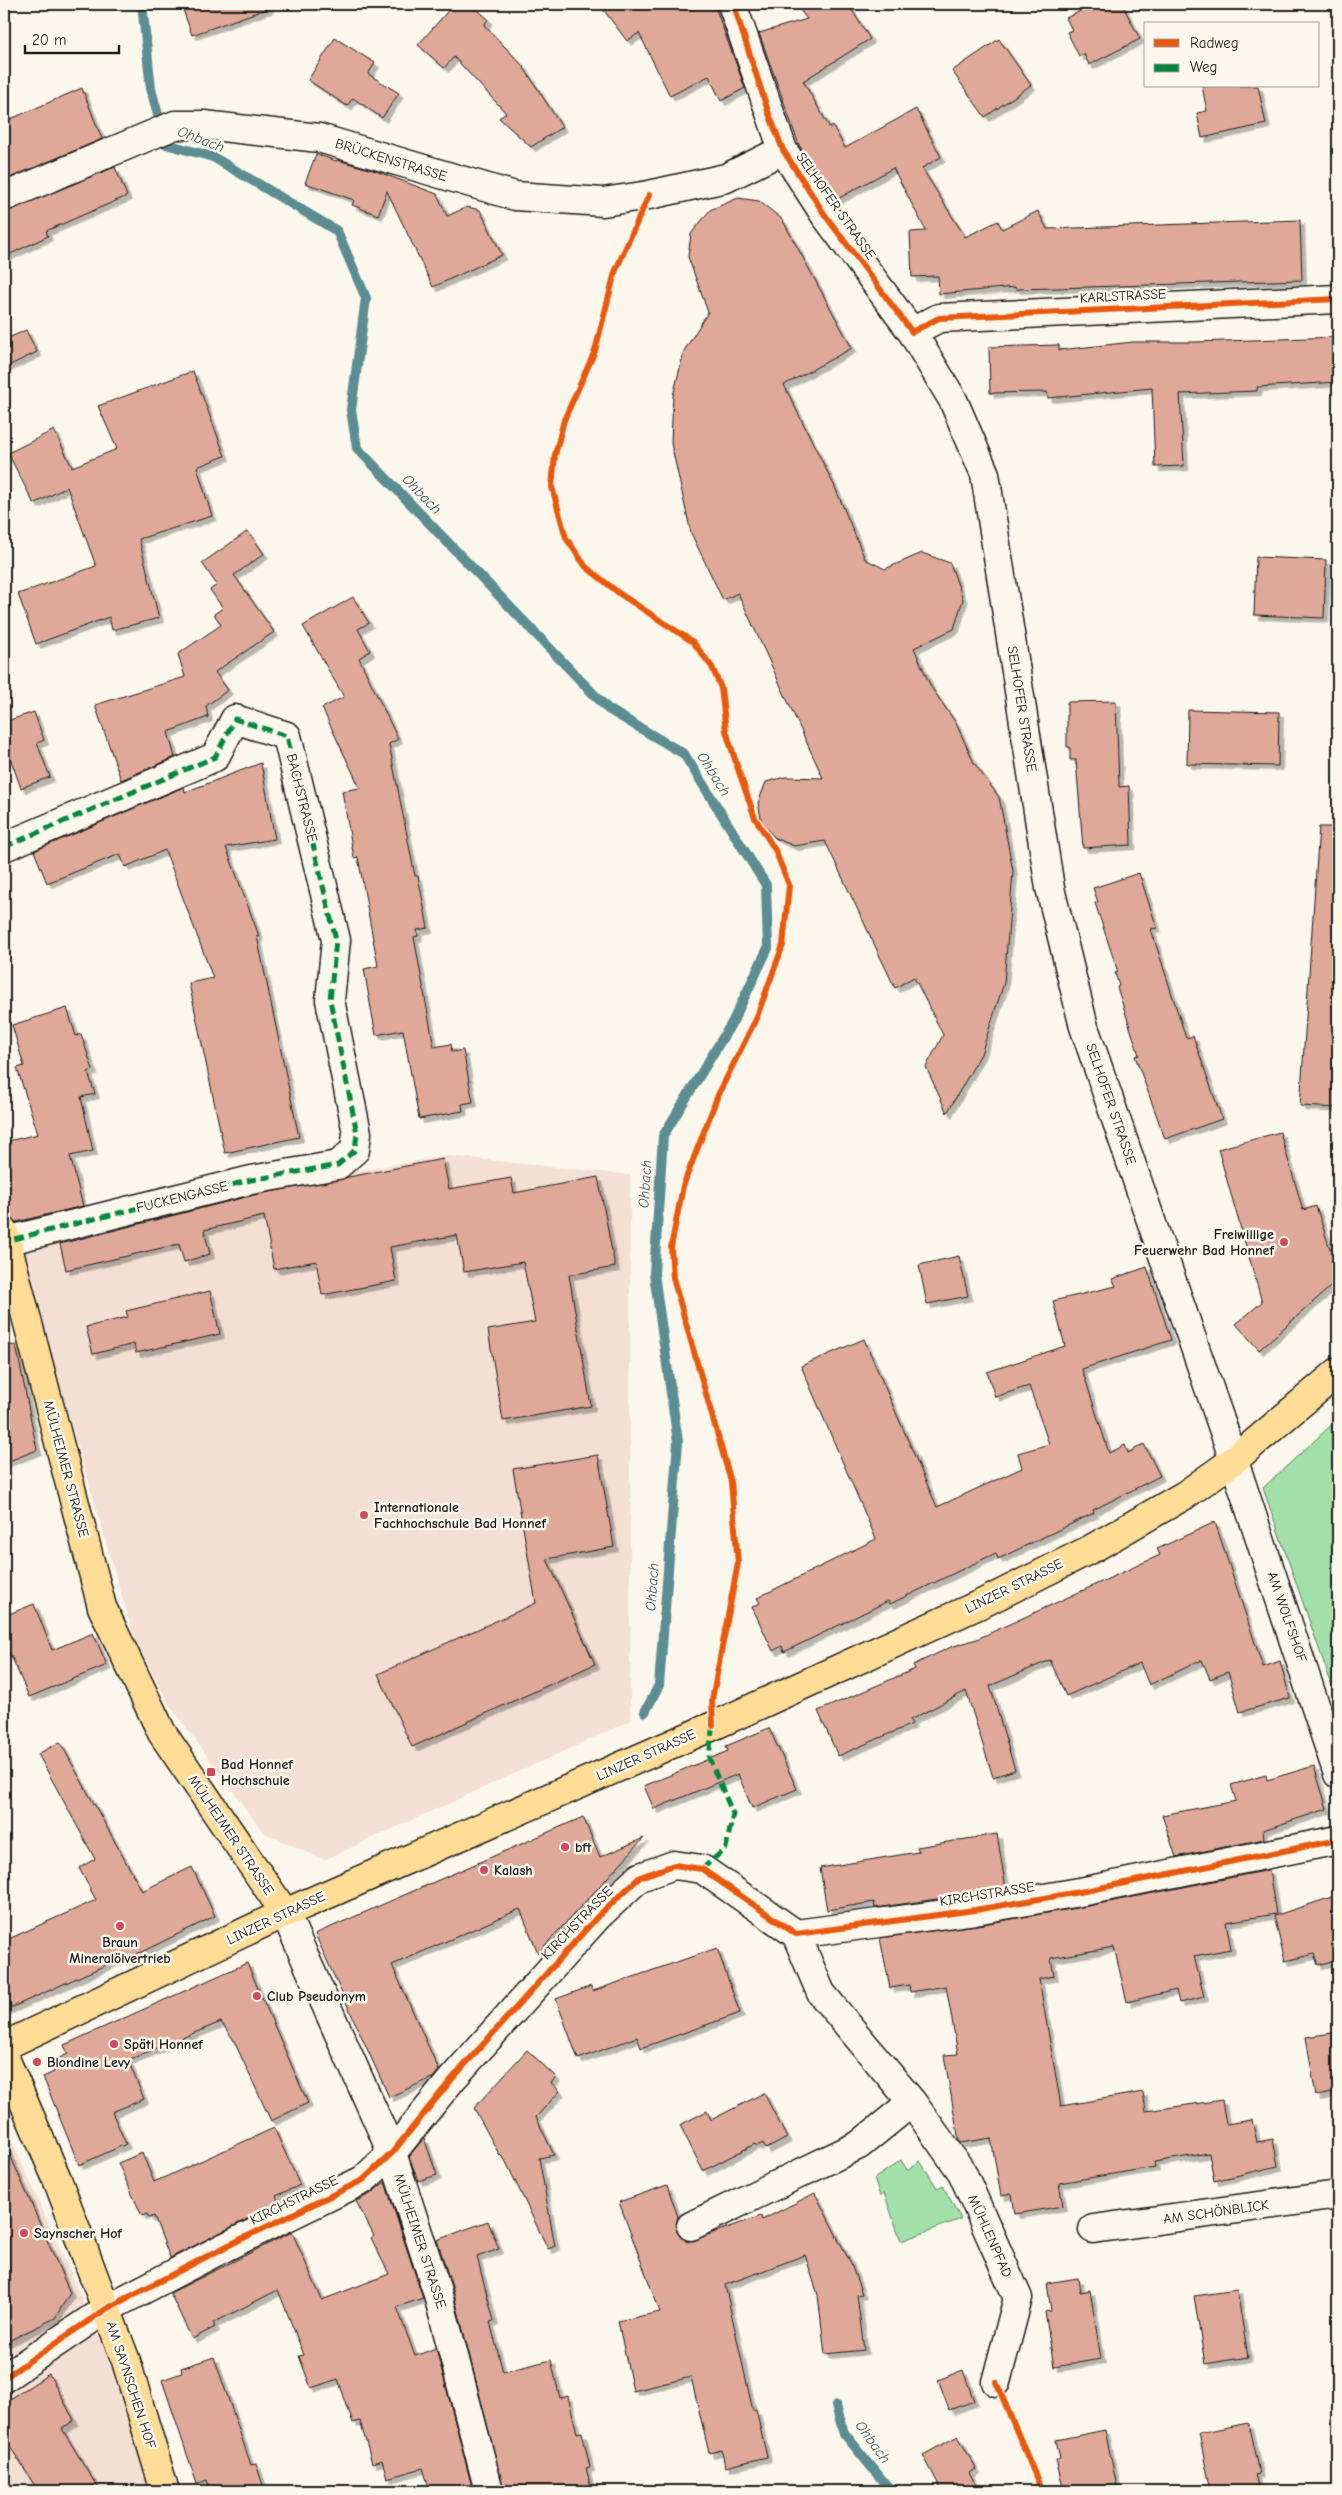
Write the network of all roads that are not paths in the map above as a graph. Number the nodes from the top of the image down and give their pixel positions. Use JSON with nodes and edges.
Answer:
{"nodes":[{"id":1,"x":737,"y":6,"type":"edge"},
{"id":2,"x":783,"y":150,"type":"junction"},
{"id":3,"x":4,"y":197,"type":"edge"},
{"id":4,"x":1338,"y":299,"type":"edge"},
{"id":5,"x":912,"y":332,"type":"junction"},
{"id":6,"x":4,"y":846,"type":"edge"},
{"id":7,"x":355,"y":1150,"type":"joint"},
{"id":8,"x":5,"y":1237,"type":"edge"},
{"id":9,"x":1336,"y":1375,"type":"edge"},
{"id":10,"x":1234,"y":1460,"type":"junction"},
{"id":11,"x":1338,"y":1774,"type":"edge"},
{"id":12,"x":1338,"y":1840,"type":"edge"},
{"id":13,"x":284,"y":1913,"type":"junction"},
{"id":14,"x":796,"y":1934,"type":"junction"},
{"id":15,"x":4,"y":2046,"type":"edge"},
{"id":16,"x":4,"y":2056,"type":"edge"},
{"id":17,"x":912,"y":2102,"type":"junction"},
{"id":18,"x":392,"y":2153,"type":"junction"},
{"id":19,"x":1338,"y":2195,"type":"edge"},
{"id":20,"x":691,"y":2226,"type":"dead end"},
{"id":21,"x":1094,"y":2229,"type":"dead end"},
{"id":22,"x":106,"y":2309,"type":"junction"},
{"id":23,"x":4,"y":2378,"type":"edge"},
{"id":24,"x":996,"y":2382,"type":"dead end"},
{"id":25,"x":165,"y":2491,"type":"edge"},
{"id":26,"x":489,"y":2491,"type":"edge"}],
"edges":[{"from":1,"to":2,"type":"street","name":"SELHOFER STRASSE"},
{"from":2,"to":3,"type":"street","name":"BRÜCKENSTRASSE"},
{"from":2,"to":5,"type":"street","name":"SELHOFER STRASSE"},
{"from":4,"to":5,"type":"street","name":"KARLSTRASSE"},
{"from":5,"to":10,"type":"street","name":"SELHOFER STRASSE"},
{"from":6,"to":7,"type":"street","name":"BACHSTRASSE"},
{"from":7,"to":8,"type":"street","name":"FUCKENGASSE"},
{"from":8,"to":13,"type":"main road","name":"MÜLHEIMER STRASSE"},
{"from":9,"to":10,"type":"main road","name":"LINZER STRASSE"},
{"from":10,"to":11,"type":"street","name":"AM WOLFSHOF"},
{"from":10,"to":13,"type":"main road","name":"LINZER STRASSE"},
{"from":12,"to":14,"type":"street","name":"KIRCHSTRASSE"},
{"from":13,"to":15,"type":"main road","name":"LINZER STRASSE"},
{"from":13,"to":18,"type":"street","name":"MÜLHEIMER STRASSE"},
{"from":14,"to":17,"type":"street","name":"MÜHLENPFAD"},
{"from":14,"to":18,"type":"street","name":"KIRCHSTRASSE"},
{"from":16,"to":22,"type":"main road","name":"AM SAYNSCHEN HOF"},
{"from":17,"to":20,"type":"street"},
{"from":17,"to":24,"type":"street","name":"MÜHLENPFAD"},
{"from":18,"to":22,"type":"street","name":"KIRCHSTRASSE"},
{"from":18,"to":26,"type":"street","name":"MÜLHEIMER STRASSE"},
{"from":19,"to":21,"type":"street","name":"AM SCHÖNBLICK"},
{"from":22,"to":23,"type":"street","name":"KIRCHSTRASSE"},
{"from":22,"to":25,"type":"main road","name":"AM SAYNSCHEN HOF"}]}
